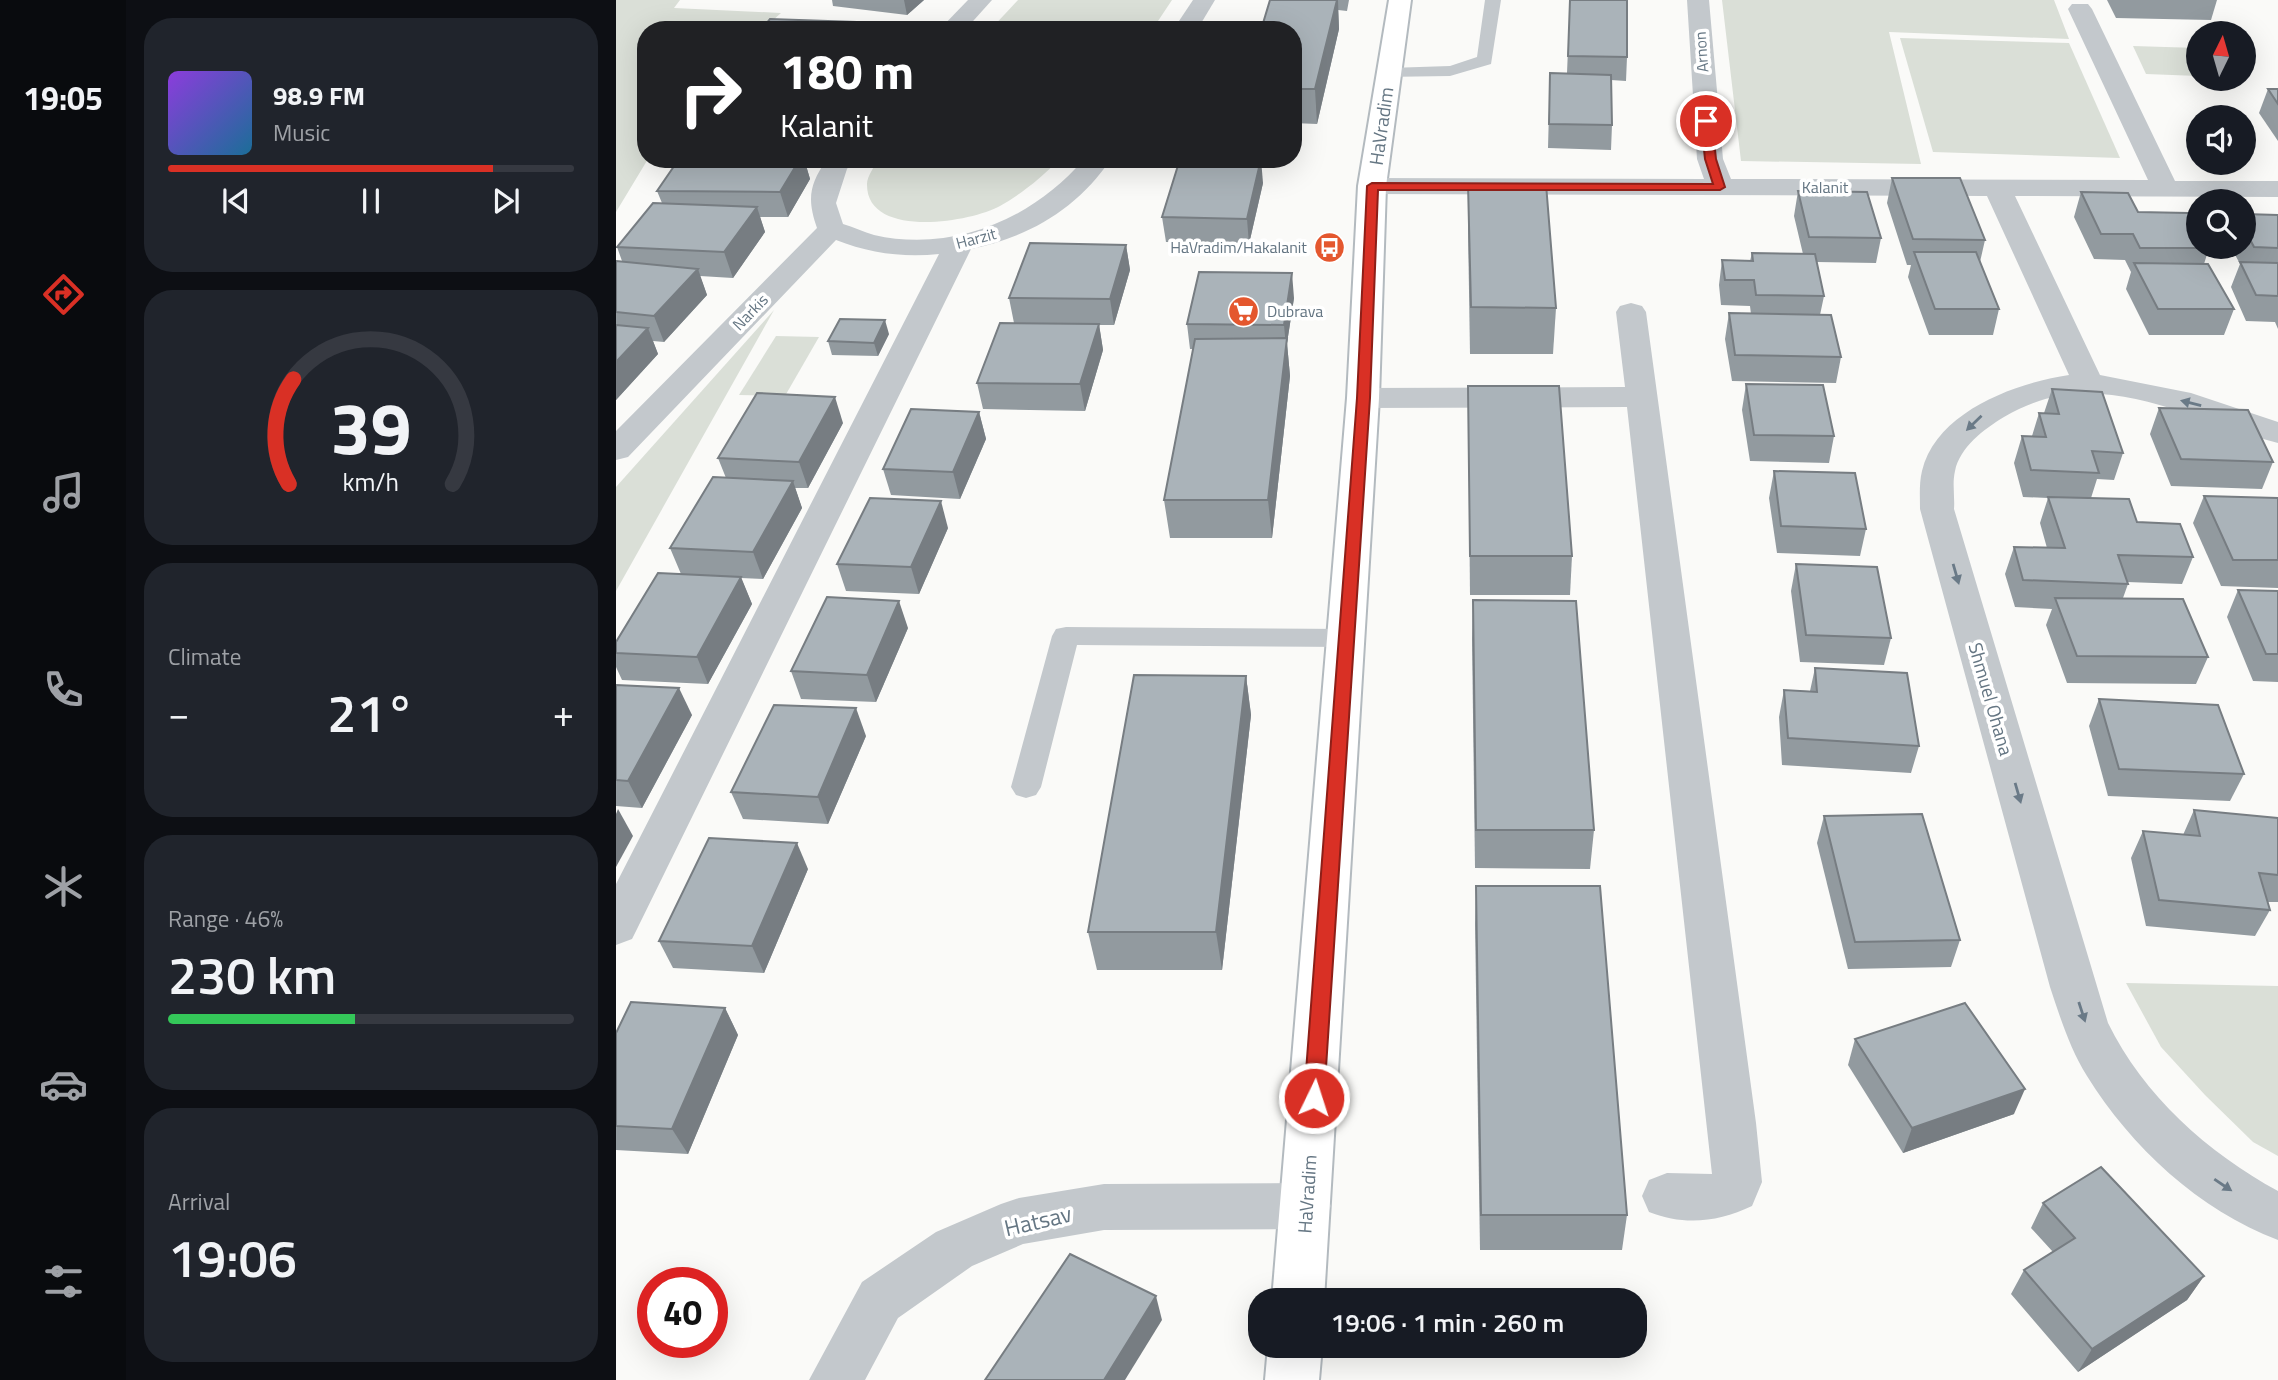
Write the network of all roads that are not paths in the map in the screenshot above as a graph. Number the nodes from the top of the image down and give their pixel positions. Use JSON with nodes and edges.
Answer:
{"nodes":[{"id":1,"x":981,"y":0,"type":"edge"},
{"id":2,"x":1205,"y":0,"type":"edge"},
{"id":3,"x":1400,"y":0,"type":"edge"},
{"id":4,"x":1493,"y":0,"type":"edge"},
{"id":5,"x":1698,"y":0,"type":"edge"},
{"id":6,"x":2080,"y":9,"type":"dead end"},
{"id":7,"x":960,"y":21,"type":"edge"},
{"id":8,"x":1191,"y":21,"type":"edge"},
{"id":9,"x":1389,"y":73,"type":"junction"},
{"id":10,"x":835,"y":168,"type":"edge"},
{"id":11,"x":1090,"y":168,"type":"edge"},
{"id":12,"x":1372,"y":186,"type":"junction"},
{"id":13,"x":1720,"y":187,"type":"junction"},
{"id":14,"x":1997,"y":188,"type":"junction"},
{"id":15,"x":2166,"y":188,"type":"junction"},
{"id":16,"x":2278,"y":189,"type":"edge"},
{"id":17,"x":831,"y":229,"type":"junction"},
{"id":18,"x":960,"y":244,"type":"junction"},
{"id":19,"x":1631,"y":312,"type":"dead end"},
{"id":20,"x":2088,"y":383,"type":"junction"},
{"id":21,"x":1642,"y":397,"type":"junction"},
{"id":22,"x":1363,"y":398,"type":"junction"},
{"id":23,"x":2278,"y":433,"type":"edge"},
{"id":24,"x":616,"y":450,"type":"edge"},
{"id":25,"x":1347,"y":638,"type":"junction"},
{"id":26,"x":1026,"y":788,"type":"dead end"},
{"id":27,"x":616,"y":927,"type":"edge"},
{"id":28,"x":1667,"y":1196,"type":"dead end"},
{"id":29,"x":1306,"y":1206,"type":"junction"},
{"id":30,"x":2278,"y":1217,"type":"edge"},
{"id":31,"x":1299,"y":1288,"type":"edge"},
{"id":32,"x":1293,"y":1358,"type":"edge"},
{"id":33,"x":836,"y":1380,"type":"edge"},
{"id":34,"x":1292,"y":1380,"type":"edge"}],
"edges":[{"from":1,"to":7,"type":"street"},
{"from":2,"to":8,"type":"street"},
{"from":3,"to":9,"type":"street","name":"HaVradim"},
{"from":4,"to":9,"type":"lane"},
{"from":5,"to":13,"type":"street","name":"Arnon"},
{"from":6,"to":15,"type":"street"},
{"from":9,"to":12,"type":"street","name":"HaVradim"},
{"from":10,"to":17,"type":"street"},
{"from":11,"to":18,"type":"street","name":"Harzit"},
{"from":12,"to":13,"type":"street","name":"Kalanit"},
{"from":12,"to":22,"type":"street","name":"HaVradim"},
{"from":13,"to":14,"type":"street","name":"Kalanit"},
{"from":14,"to":15,"type":"street","name":"Kalanit"},
{"from":14,"to":20,"type":"street"},
{"from":15,"to":16,"type":"street","name":"Kalanit"},
{"from":17,"to":18,"type":"street","name":"Harzit"},
{"from":17,"to":24,"type":"street","name":"Narkis"},
{"from":18,"to":27,"type":"street"},
{"from":19,"to":21,"type":"street"},
{"from":23,"to":20,"type":"street","name":"Shmuel Ohana","one_way":true},
{"from":20,"to":30,"type":"street","name":"Shmuel Ohana","one_way":true},
{"from":21,"to":22,"type":"street"},
{"from":21,"to":28,"type":"street"},
{"from":22,"to":25,"type":"street","name":"HaVradim"},
{"from":25,"to":26,"type":"lane"},
{"from":25,"to":29,"type":"street","name":"HaVradim"},
{"from":29,"to":31,"type":"street","name":"HaVradim"},
{"from":29,"to":33,"type":"street","name":"Hatsav"},
{"from":32,"to":34,"type":"street"}]}
